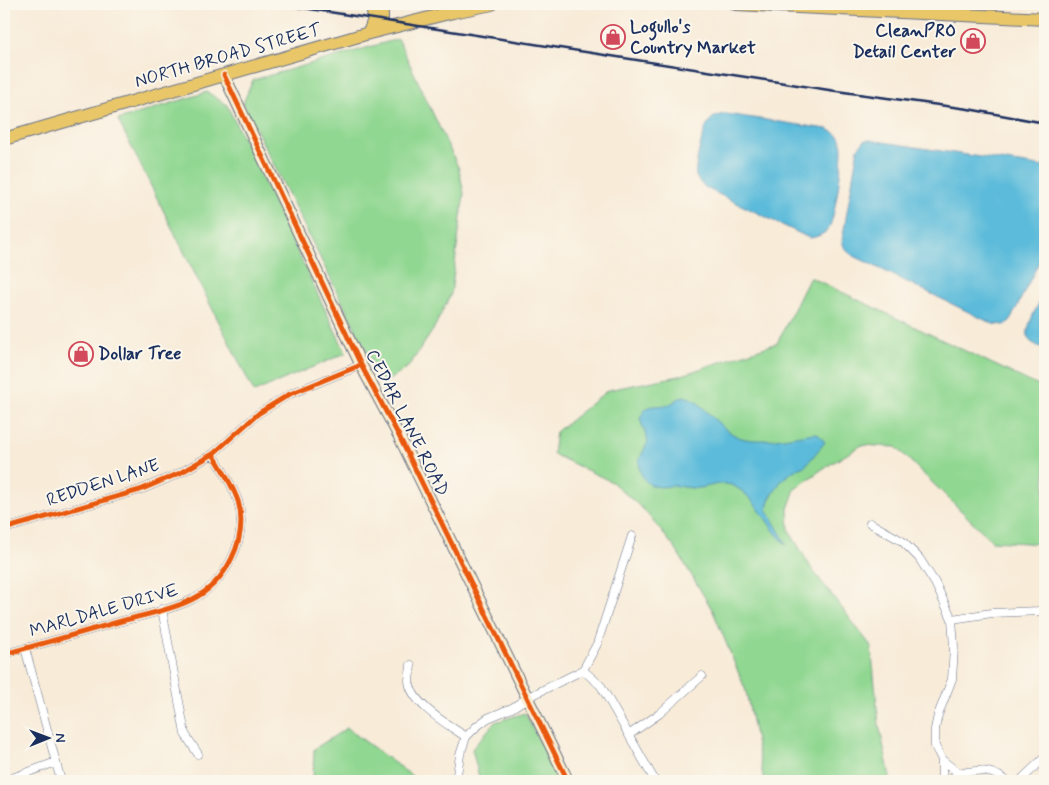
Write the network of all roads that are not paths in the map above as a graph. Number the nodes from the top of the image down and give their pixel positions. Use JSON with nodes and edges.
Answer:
{"nodes":[{"id":1,"x":372,"y":4,"type":"edge"},
{"id":2,"x":382,"y":4,"type":"edge"},
{"id":3,"x":492,"y":4,"type":"edge"},
{"id":4,"x":736,"y":4,"type":"edge"},
{"id":5,"x":1045,"y":19,"type":"edge"},
{"id":6,"x":374,"y":32,"type":"junction"},
{"id":7,"x":224,"y":75,"type":"junction"},
{"id":8,"x":4,"y":139,"type":"edge"},
{"id":9,"x":361,"y":365,"type":"junction"},
{"id":10,"x":213,"y":454,"type":"junction"},
{"id":11,"x":870,"y":523,"type":"dead end"},
{"id":12,"x":4,"y":528,"type":"edge"},
{"id":13,"x":632,"y":536,"type":"dead end"},
{"id":14,"x":162,"y":609,"type":"junction"},
{"id":15,"x":1041,"y":611,"type":"dead end"},
{"id":16,"x":952,"y":619,"type":"junction"},
{"id":17,"x":25,"y":648,"type":"junction"},
{"id":18,"x":4,"y":654,"type":"edge"},
{"id":19,"x":411,"y":665,"type":"dead end"},
{"id":20,"x":583,"y":670,"type":"junction"},
{"id":21,"x":702,"y":676,"type":"dead end"},
{"id":22,"x":527,"y":698,"type":"junction"},
{"id":23,"x":630,"y":734,"type":"junction"},
{"id":24,"x":466,"y":737,"type":"junction"},
{"id":25,"x":198,"y":754,"type":"dead end"},
{"id":26,"x":1045,"y":757,"type":"edge"},
{"id":27,"x":942,"y":760,"type":"junction"},
{"id":28,"x":56,"y":762,"type":"junction"},
{"id":29,"x":960,"y":774,"type":"junction"},
{"id":30,"x":1022,"y":779,"type":"edge"},
{"id":31,"x":1005,"y":780,"type":"edge"},
{"id":32,"x":4,"y":781,"type":"edge"},
{"id":33,"x":61,"y":781,"type":"edge"},
{"id":34,"x":456,"y":781,"type":"edge"},
{"id":35,"x":568,"y":781,"type":"edge"},
{"id":36,"x":655,"y":781,"type":"edge"},
{"id":37,"x":942,"y":781,"type":"edge"},
{"id":38,"x":947,"y":781,"type":"edge"}],
"edges":[{"from":1,"to":6,"type":"main road"},
{"from":2,"to":6,"type":"main road"},
{"from":3,"to":6,"type":"main road","name":"NORTH BROAD STREET"},
{"from":4,"to":5,"type":"main road"},
{"from":6,"to":7,"type":"main road","name":"NORTH BROAD STREET"},
{"from":7,"to":8,"type":"main road","name":"NORTH BROAD STREET"},
{"from":7,"to":9,"type":"street","name":"CEDAR LANE ROAD"},
{"from":9,"to":10,"type":"street","name":"REDDEN LANE"},
{"from":9,"to":22,"type":"street","name":"CEDAR LANE ROAD"},
{"from":10,"to":12,"type":"street","name":"REDDEN LANE"},
{"from":10,"to":14,"type":"street","name":"MARLDALE DRIVE"},
{"from":11,"to":16,"type":"street"},
{"from":13,"to":20,"type":"street"},
{"from":14,"to":17,"type":"street","name":"MARLDALE DRIVE"},
{"from":14,"to":25,"type":"street"},
{"from":15,"to":16,"type":"street"},
{"from":16,"to":27,"type":"street"},
{"from":17,"to":18,"type":"street","name":"MARLDALE DRIVE"},
{"from":17,"to":28,"type":"street"},
{"from":19,"to":24,"type":"street"},
{"from":20,"to":22,"type":"street"},
{"from":20,"to":23,"type":"street"},
{"from":21,"to":23,"type":"street"},
{"from":22,"to":24,"type":"street"},
{"from":22,"to":35,"type":"street","name":"CEDAR LANE ROAD"},
{"from":23,"to":36,"type":"street"},
{"from":24,"to":34,"type":"street"},
{"from":26,"to":30,"type":"street"},
{"from":27,"to":29,"type":"street"},
{"from":27,"to":37,"type":"street"},
{"from":28,"to":32,"type":"street"},
{"from":28,"to":33,"type":"street"},
{"from":29,"to":31,"type":"street"},
{"from":29,"to":38,"type":"street"},
{"from":30,"to":31,"type":"street"}]}
